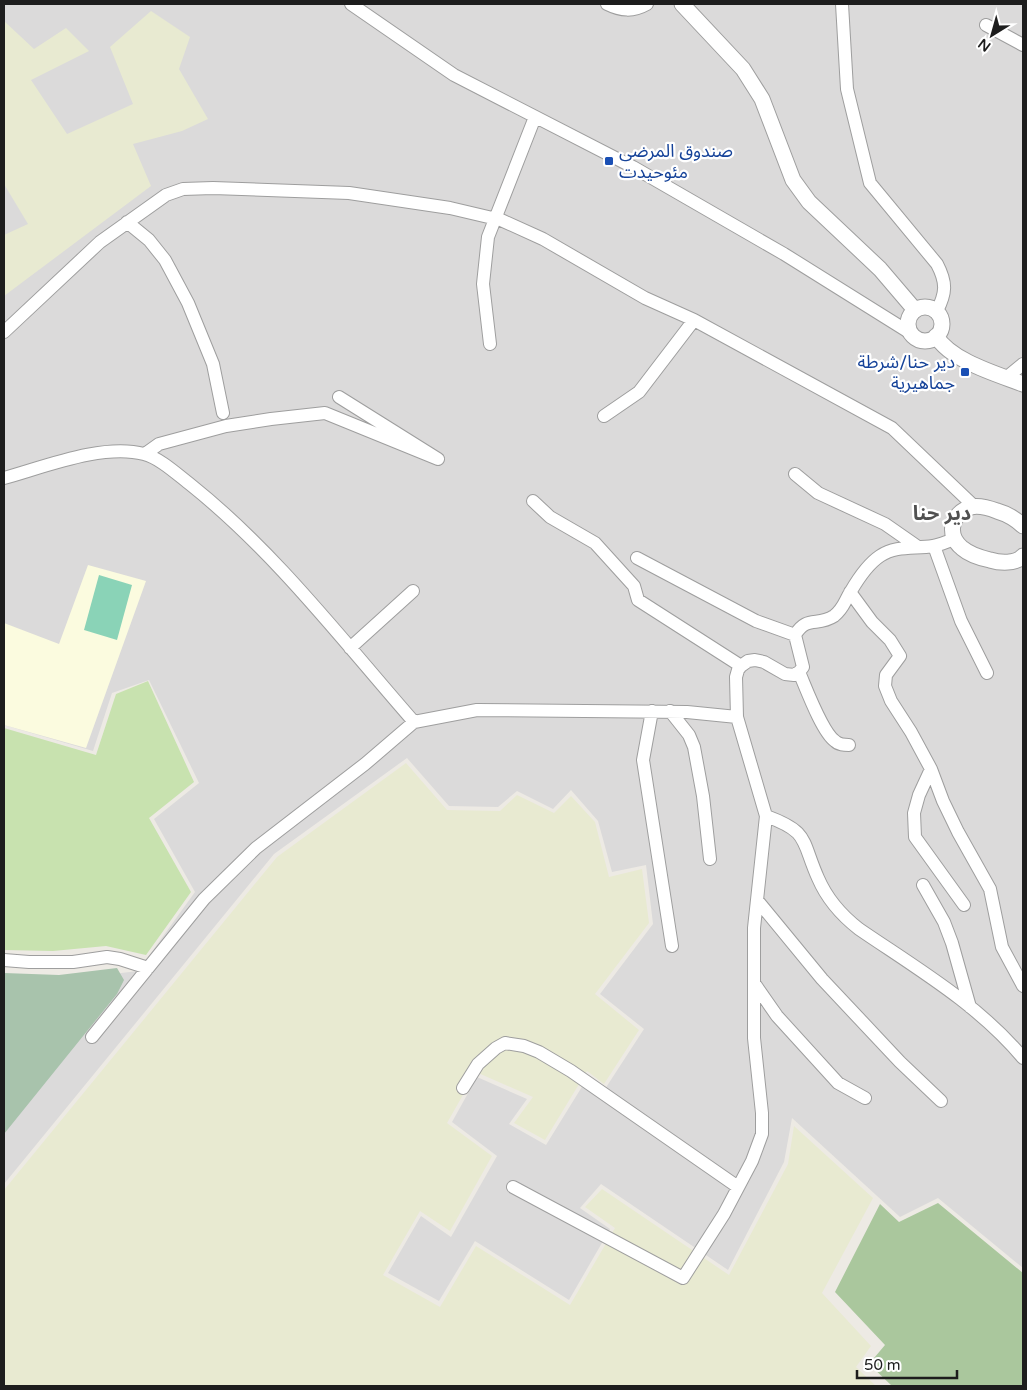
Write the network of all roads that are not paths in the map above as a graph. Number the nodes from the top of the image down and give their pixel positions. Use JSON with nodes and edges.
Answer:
{"nodes":[{"id":1,"x":352,"y":4,"type":"edge"},
{"id":2,"x":607,"y":4,"type":"edge"},
{"id":3,"x":647,"y":4,"type":"edge"},
{"id":4,"x":682,"y":4,"type":"edge"},
{"id":5,"x":842,"y":4,"type":"edge"},
{"id":6,"x":986,"y":25,"type":"dead end"},
{"id":7,"x":1023,"y":45,"type":"edge"},
{"id":8,"x":535,"y":117,"type":"junction"},
{"id":9,"x":495,"y":218,"type":"junction"},
{"id":10,"x":127,"y":222,"type":"junction"},
{"id":11,"x":915,"y":310,"type":"junction"},
{"id":12,"x":937,"y":311,"type":"junction"},
{"id":13,"x":694,"y":320,"type":"junction"},
{"id":14,"x":4,"y":332,"type":"edge"},
{"id":15,"x":912,"y":334,"type":"junction"},
{"id":16,"x":936,"y":336,"type":"junction"},
{"id":17,"x":490,"y":344,"type":"dead end"},
{"id":18,"x":1023,"y":364,"type":"edge"},
{"id":19,"x":1006,"y":378,"type":"junction"},
{"id":20,"x":1023,"y":384,"type":"edge"},
{"id":21,"x":339,"y":397,"type":"dead end"},
{"id":22,"x":222,"y":413,"type":"dead end"},
{"id":23,"x":604,"y":416,"type":"dead end"},
{"id":24,"x":145,"y":454,"type":"junction"},
{"id":25,"x":795,"y":474,"type":"dead end"},
{"id":26,"x":4,"y":478,"type":"edge"},
{"id":27,"x":533,"y":501,"type":"dead end"},
{"id":28,"x":974,"y":507,"type":"junction"},
{"id":29,"x":1023,"y":525,"type":"edge"},
{"id":30,"x":954,"y":538,"type":"junction"},
{"id":31,"x":934,"y":546,"type":"junction"},
{"id":32,"x":918,"y":547,"type":"junction"},
{"id":33,"x":1023,"y":556,"type":"edge"},
{"id":34,"x":637,"y":558,"type":"dead end"},
{"id":35,"x":413,"y":591,"type":"dead end"},
{"id":36,"x":850,"y":592,"type":"junction"},
{"id":37,"x":795,"y":635,"type":"junction"},
{"id":38,"x":350,"y":648,"type":"junction"},
{"id":39,"x":741,"y":666,"type":"junction"},
{"id":40,"x":799,"y":672,"type":"junction"},
{"id":41,"x":987,"y":673,"type":"dead end"},
{"id":42,"x":670,"y":711,"type":"junction"},
{"id":43,"x":652,"y":712,"type":"junction"},
{"id":44,"x":737,"y":718,"type":"junction"},
{"id":45,"x":414,"y":722,"type":"junction"},
{"id":46,"x":850,"y":745,"type":"dead end"},
{"id":47,"x":931,"y":769,"type":"junction"},
{"id":48,"x":766,"y":816,"type":"junction"},
{"id":49,"x":710,"y":859,"type":"dead end"},
{"id":50,"x":923,"y":886,"type":"dead end"},
{"id":51,"x":757,"y":900,"type":"junction"},
{"id":52,"x":964,"y":905,"type":"dead end"},
{"id":53,"x":672,"y":946,"type":"dead end"},
{"id":54,"x":4,"y":960,"type":"edge"},
{"id":55,"x":148,"y":968,"type":"junction"},
{"id":56,"x":754,"y":983,"type":"junction"},
{"id":57,"x":1023,"y":986,"type":"edge"},
{"id":58,"x":970,"y":1007,"type":"junction"},
{"id":59,"x":92,"y":1037,"type":"dead end"},
{"id":60,"x":1023,"y":1058,"type":"edge"},
{"id":61,"x":463,"y":1088,"type":"dead end"},
{"id":62,"x":865,"y":1098,"type":"dead end"},
{"id":63,"x":941,"y":1101,"type":"dead end"},
{"id":64,"x":513,"y":1187,"type":"dead end"},
{"id":65,"x":738,"y":1187,"type":"junction"}],
"edges":[{"from":1,"to":8,"type":"street"},
{"from":2,"to":3,"type":"street"},
{"from":4,"to":11,"type":"street"},
{"from":5,"to":12,"type":"street"},
{"from":6,"to":7,"type":"street"},
{"from":8,"to":9,"type":"street"},
{"from":8,"to":15,"type":"street"},
{"from":9,"to":10,"type":"street"},
{"from":9,"to":13,"type":"street"},
{"from":9,"to":17,"type":"street"},
{"from":10,"to":14,"type":"street"},
{"from":10,"to":22,"type":"street"},
{"from":11,"to":12,"type":"street"},
{"from":11,"to":15,"type":"street"},
{"from":12,"to":16,"type":"street"},
{"from":13,"to":23,"type":"street"},
{"from":13,"to":28,"type":"street"},
{"from":15,"to":16,"type":"street"},
{"from":16,"to":19,"type":"street"},
{"from":18,"to":19,"type":"street"},
{"from":19,"to":20,"type":"street"},
{"from":21,"to":24,"type":"street"},
{"from":24,"to":26,"type":"street"},
{"from":24,"to":38,"type":"street"},
{"from":25,"to":32,"type":"street"},
{"from":27,"to":39,"type":"street"},
{"from":28,"to":29,"type":"street"},
{"from":28,"to":30,"type":"street"},
{"from":30,"to":31,"type":"street"},
{"from":30,"to":33,"type":"street"},
{"from":31,"to":32,"type":"street"},
{"from":31,"to":41,"type":"street"},
{"from":32,"to":36,"type":"street"},
{"from":34,"to":37,"type":"street"},
{"from":35,"to":38,"type":"street"},
{"from":36,"to":37,"type":"street"},
{"from":36,"to":47,"type":"street"},
{"from":37,"to":40,"type":"street"},
{"from":38,"to":45,"type":"street"},
{"from":39,"to":40,"type":"street"},
{"from":39,"to":44,"type":"street"},
{"from":40,"to":46,"type":"street"},
{"from":42,"to":43,"type":"street"},
{"from":42,"to":44,"type":"street"},
{"from":42,"to":49,"type":"street"},
{"from":43,"to":45,"type":"street"},
{"from":43,"to":53,"type":"street"},
{"from":44,"to":48,"type":"street"},
{"from":45,"to":55,"type":"street"},
{"from":47,"to":52,"type":"street"},
{"from":47,"to":57,"type":"street"},
{"from":48,"to":51,"type":"street"},
{"from":48,"to":58,"type":"street"},
{"from":50,"to":58,"type":"street"},
{"from":51,"to":56,"type":"street"},
{"from":51,"to":63,"type":"street"},
{"from":54,"to":55,"type":"street"},
{"from":55,"to":59,"type":"street"},
{"from":56,"to":62,"type":"street"},
{"from":56,"to":65,"type":"street"},
{"from":58,"to":60,"type":"street"},
{"from":61,"to":65,"type":"street"},
{"from":64,"to":65,"type":"street"}]}
